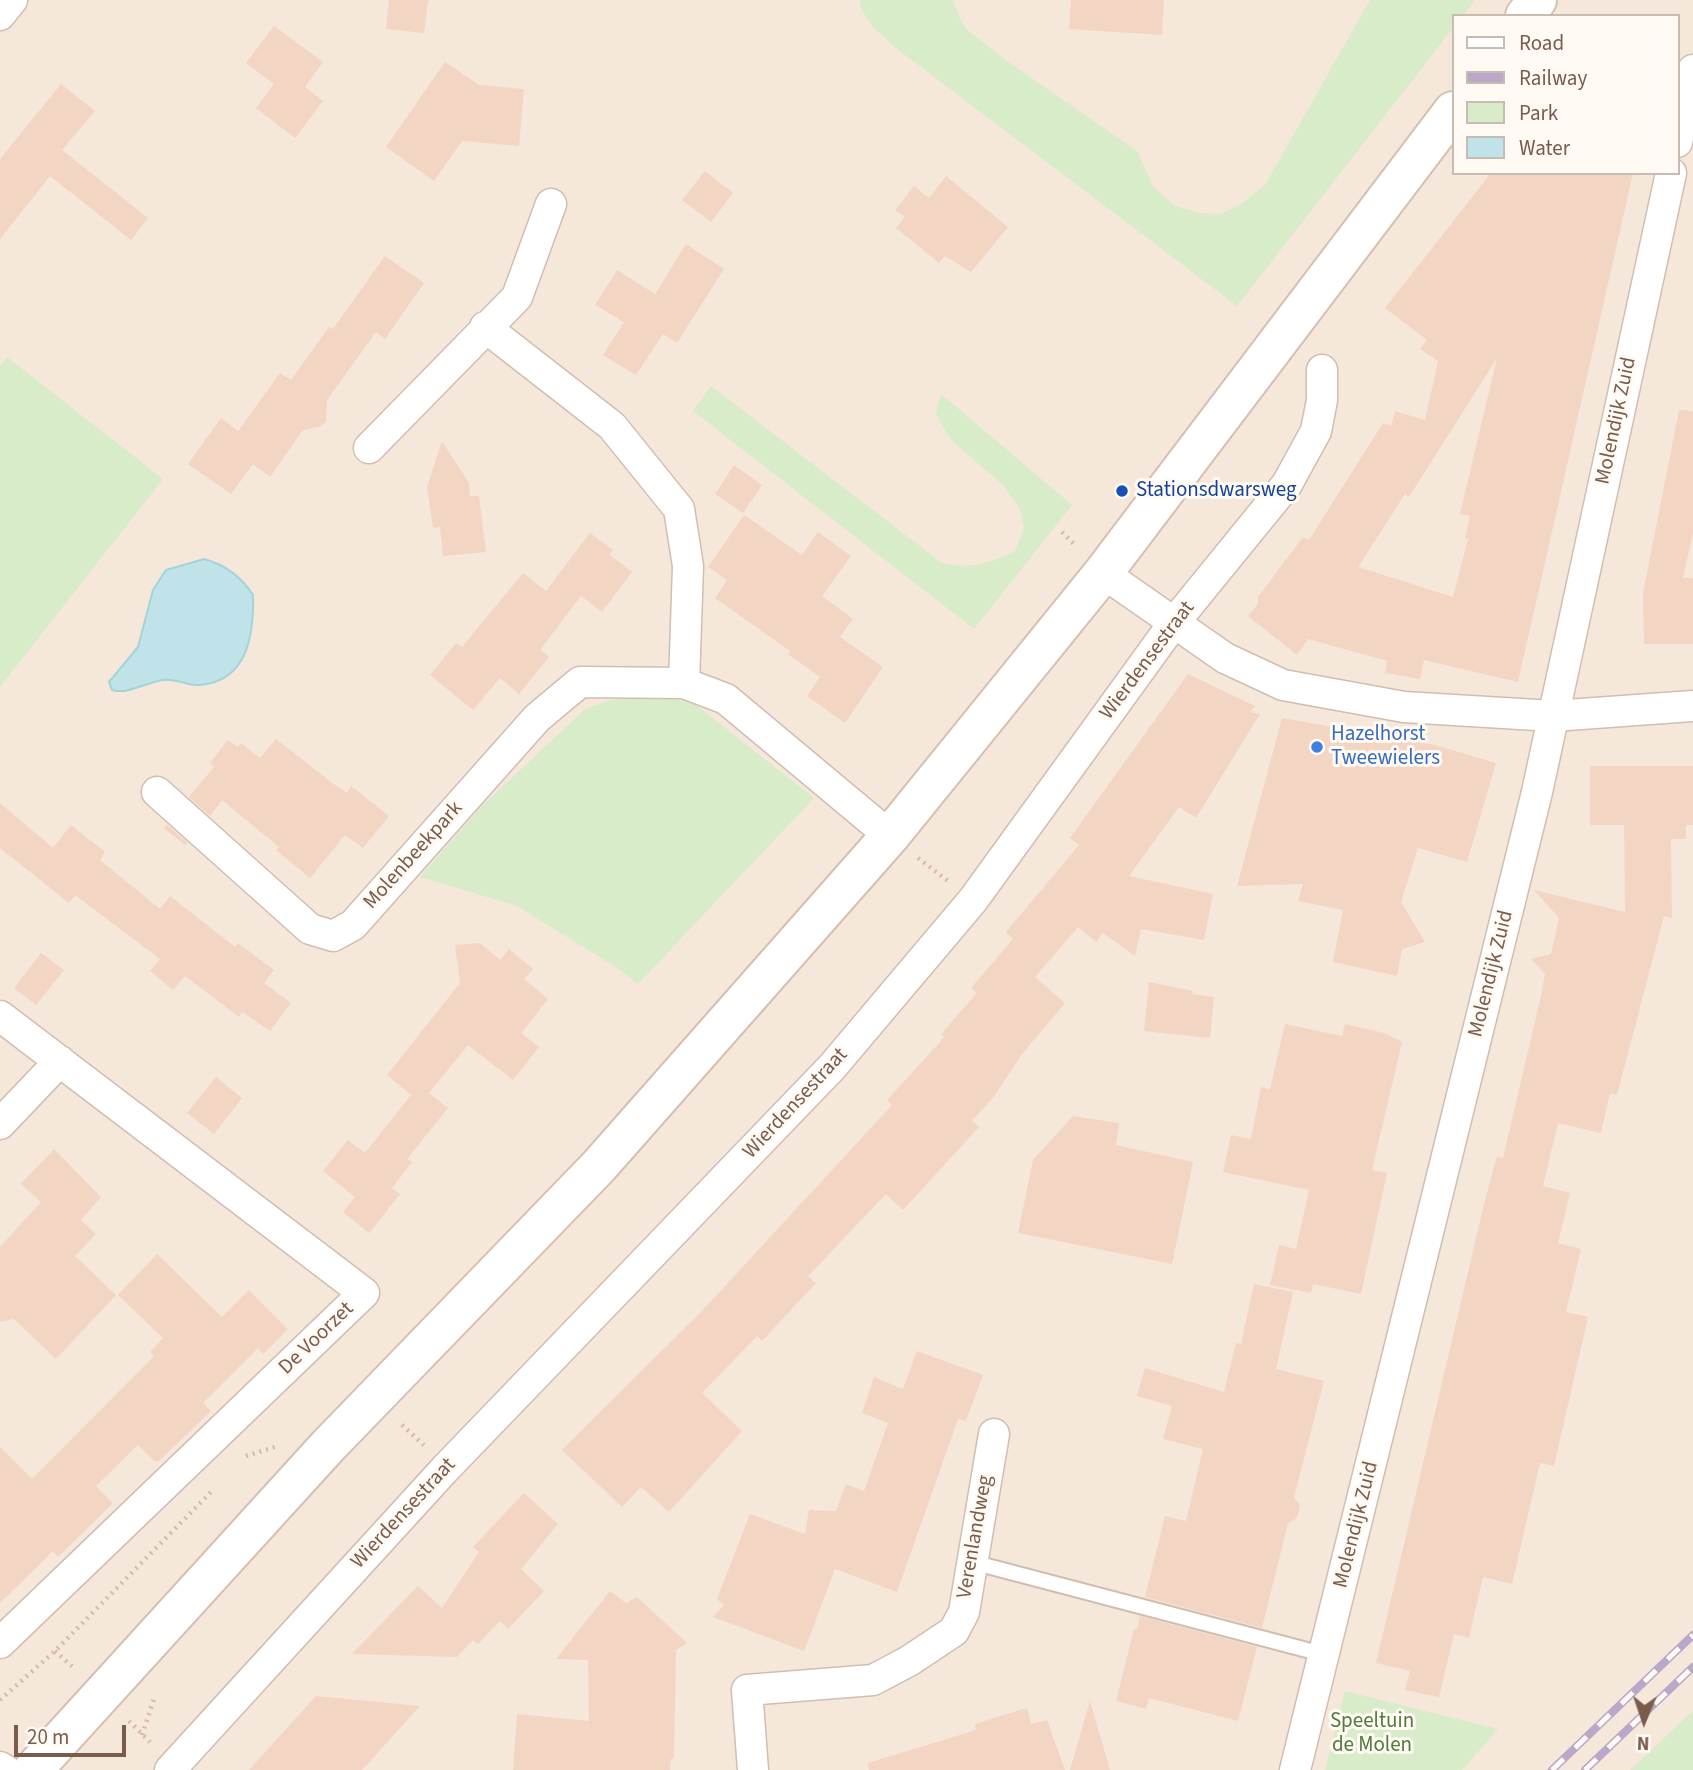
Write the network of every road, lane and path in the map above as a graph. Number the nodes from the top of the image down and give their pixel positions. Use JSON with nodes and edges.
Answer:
{"nodes":[{"id":1,"x":12,"y":0,"type":"edge"},
{"id":2,"x":0,"y":15,"type":"edge"},
{"id":3,"x":1693,"y":69,"type":"edge"},
{"id":4,"x":1452,"y":112,"type":"edge"},
{"id":5,"x":1679,"y":133,"type":"edge"},
{"id":6,"x":1671,"y":175,"type":"edge"},
{"id":7,"x":551,"y":204,"type":"dead end"},
{"id":8,"x":485,"y":327,"type":"junction"},
{"id":9,"x":1322,"y":370,"type":"dead end"},
{"id":10,"x":369,"y":448,"type":"dead end"},
{"id":11,"x":1104,"y":573,"type":"junction"},
{"id":12,"x":1173,"y":624,"type":"junction"},
{"id":13,"x":684,"y":683,"type":"junction"},
{"id":14,"x":1693,"y":706,"type":"edge"},
{"id":15,"x":1553,"y":716,"type":"junction"},
{"id":16,"x":157,"y":792,"type":"dead end"},
{"id":17,"x":890,"y":836,"type":"junction"},
{"id":18,"x":925,"y":864,"type":"dead end"},
{"id":19,"x":956,"y":887,"type":"dead end"},
{"id":20,"x":0,"y":1016,"type":"edge"},
{"id":21,"x":60,"y":1061,"type":"junction"},
{"id":22,"x":0,"y":1124,"type":"edge"},
{"id":23,"x":398,"y":1422,"type":"dead end"},
{"id":24,"x":994,"y":1434,"type":"dead end"},
{"id":25,"x":328,"y":1446,"type":"junction"},
{"id":26,"x":426,"y":1447,"type":"dead end"},
{"id":27,"x":237,"y":1466,"type":"dead end"},
{"id":28,"x":218,"y":1485,"type":"dead end"},
{"id":29,"x":972,"y":1562,"type":"junction"},
{"id":30,"x":0,"y":1643,"type":"edge"},
{"id":31,"x":1326,"y":1655,"type":"junction"},
{"id":32,"x":0,"y":1700,"type":"edge"},
{"id":33,"x":0,"y":1767,"type":"edge"},
{"id":34,"x":5,"y":1770,"type":"edge"},
{"id":35,"x":33,"y":1770,"type":"edge"},
{"id":36,"x":170,"y":1770,"type":"edge"},
{"id":37,"x":753,"y":1770,"type":"edge"},
{"id":38,"x":1295,"y":1770,"type":"edge"}],
"edges":[{"from":1,"to":2,"type":"street"},
{"from":3,"to":5,"type":"street"},
{"from":4,"to":11,"type":"main road"},
{"from":6,"to":15,"type":"street","name":"Molendijk Zuid"},
{"from":7,"to":8,"type":"street"},
{"from":8,"to":10,"type":"street"},
{"from":8,"to":13,"type":"street"},
{"from":9,"to":12,"type":"street","name":"Wierdensestraat"},
{"from":11,"to":12,"type":"street"},
{"from":11,"to":17,"type":"main road"},
{"from":12,"to":15,"type":"street"},
{"from":12,"to":36,"type":"street","name":"Wierdensestraat"},
{"from":13,"to":16,"type":"street","name":"Molenbeekpark"},
{"from":13,"to":17,"type":"street","name":"Molenbeekpark"},
{"from":14,"to":15,"type":"street"},
{"from":15,"to":31,"type":"street","name":"Molendijk Zuid"},
{"from":17,"to":25,"type":"main road"},
{"from":18,"to":19,"type":"path"},
{"from":20,"to":21,"type":"street","name":"De Voorzet"},
{"from":21,"to":22,"type":"street"},
{"from":21,"to":30,"type":"street","name":"De Voorzet"},
{"from":23,"to":26,"type":"path"},
{"from":24,"to":29,"type":"street","name":"Verenlandweg"},
{"from":25,"to":27,"type":"path"},
{"from":25,"to":35,"type":"main road"},
{"from":28,"to":32,"type":"path"},
{"from":29,"to":31,"type":"lane"},
{"from":29,"to":37,"type":"street","name":"Verenlandweg"},
{"from":31,"to":38,"type":"street","name":"Molendijk Zuid"},
{"from":33,"to":34,"type":"street"}]}
